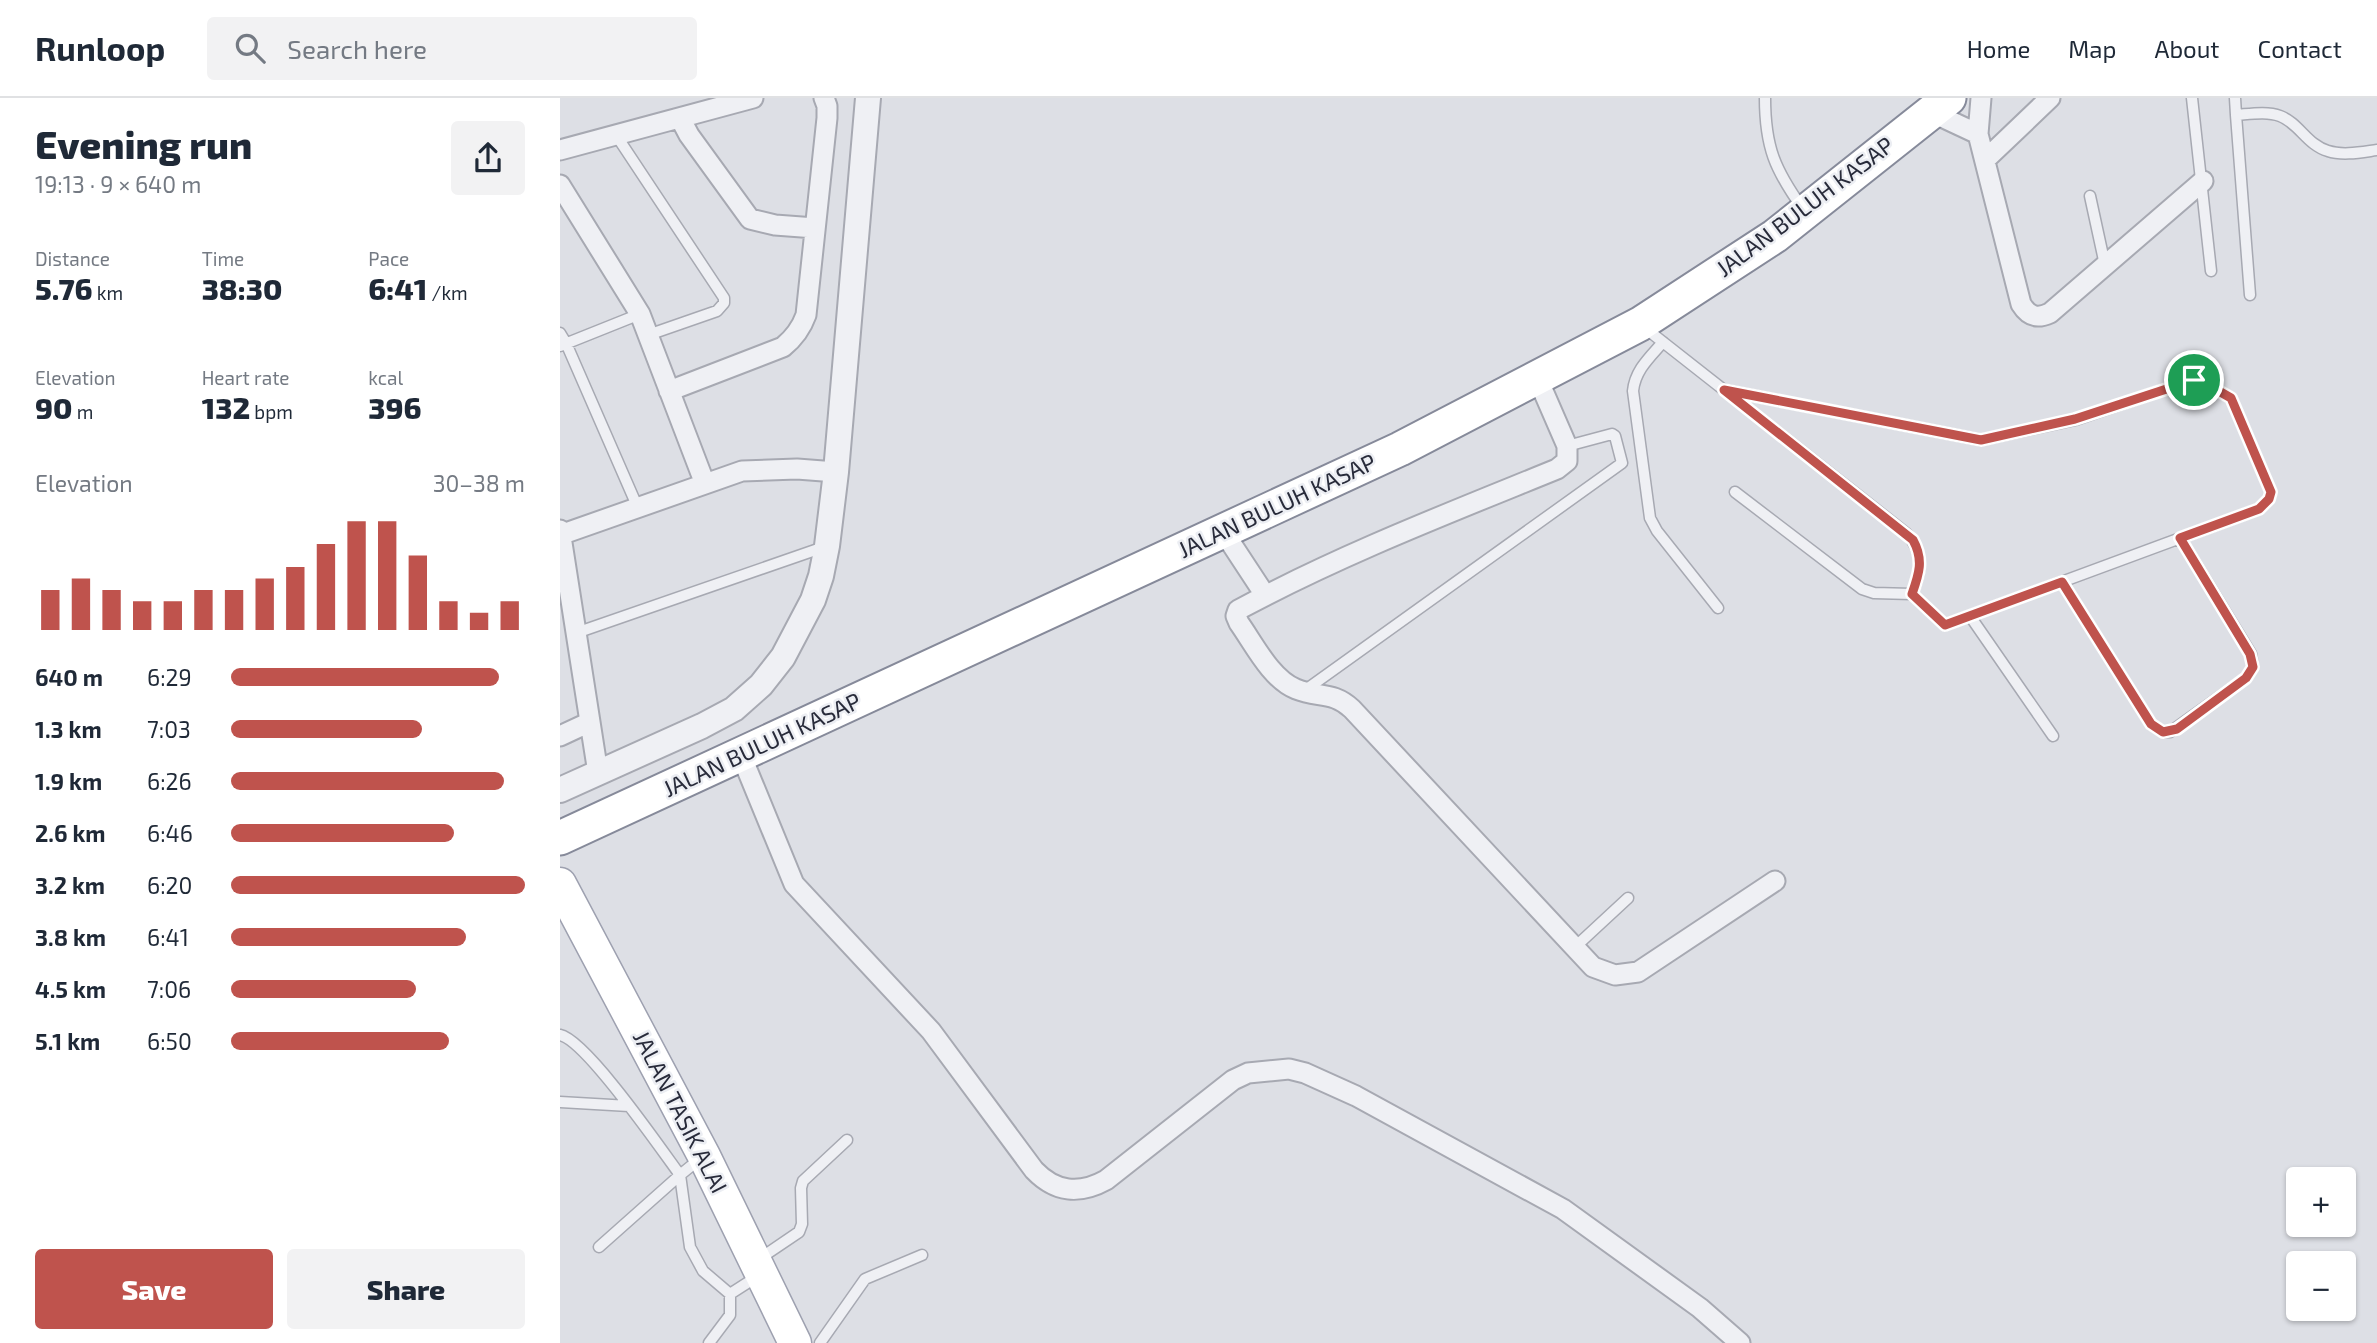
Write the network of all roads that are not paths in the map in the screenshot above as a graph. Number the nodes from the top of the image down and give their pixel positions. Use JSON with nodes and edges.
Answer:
{"nodes":[{"id":1,"x":752,"y":98,"type":"edge"},
{"id":2,"x":824,"y":98,"type":"edge"},
{"id":3,"x":868,"y":98,"type":"edge"},
{"id":4,"x":1765,"y":98,"type":"edge"},
{"id":5,"x":1981,"y":98,"type":"edge"},
{"id":6,"x":2050,"y":98,"type":"edge"},
{"id":7,"x":2192,"y":98,"type":"edge"},
{"id":8,"x":2235,"y":98,"type":"edge"},
{"id":9,"x":1940,"y":105,"type":"edge"},
{"id":10,"x":2236,"y":115,"type":"junction"},
{"id":11,"x":680,"y":118,"type":"junction"},
{"id":12,"x":1978,"y":134,"type":"junction"},
{"id":13,"x":617,"y":135,"type":"junction"},
{"id":14,"x":560,"y":150,"type":"edge"},
{"id":15,"x":2377,"y":150,"type":"edge"},
{"id":16,"x":1985,"y":160,"type":"junction"},
{"id":17,"x":2203,"y":181,"type":"junction"},
{"id":18,"x":560,"y":185,"type":"edge"},
{"id":19,"x":2090,"y":196,"type":"dead end"},
{"id":20,"x":1805,"y":212,"type":"junction"},
{"id":21,"x":815,"y":228,"type":"junction"},
{"id":22,"x":2105,"y":265,"type":"junction"},
{"id":23,"x":2211,"y":271,"type":"dead end"},
{"id":24,"x":2250,"y":295,"type":"dead end"},
{"id":25,"x":640,"y":314,"type":"junction"},
{"id":26,"x":560,"y":333,"type":"edge"},
{"id":27,"x":1652,"y":333,"type":"junction"},
{"id":28,"x":648,"y":335,"type":"junction"},
{"id":29,"x":563,"y":344,"type":"edge"},
{"id":30,"x":1537,"y":377,"type":"junction"},
{"id":31,"x":1724,"y":390,"type":"junction"},
{"id":32,"x":669,"y":391,"type":"junction"},
{"id":33,"x":1567,"y":446,"type":"junction"},
{"id":34,"x":836,"y":472,"type":"junction"},
{"id":35,"x":705,"y":484,"type":"junction"},
{"id":36,"x":1735,"y":492,"type":"dead end"},
{"id":37,"x":638,"y":509,"type":"junction"},
{"id":38,"x":1223,"y":530,"type":"junction"},
{"id":39,"x":560,"y":533,"type":"edge"},
{"id":40,"x":2180,"y":538,"type":"junction"},
{"id":41,"x":827,"y":546,"type":"junction"},
{"id":42,"x":2062,"y":582,"type":"junction"},
{"id":43,"x":1912,"y":594,"type":"junction"},
{"id":44,"x":1265,"y":595,"type":"junction"},
{"id":45,"x":1718,"y":608,"type":"dead end"},
{"id":46,"x":1970,"y":616,"type":"junction"},
{"id":47,"x":573,"y":630,"type":"junction"},
{"id":48,"x":1303,"y":692,"type":"junction"},
{"id":49,"x":590,"y":722,"type":"junction"},
{"id":50,"x":560,"y":736,"type":"edge"},
{"id":51,"x":2053,"y":736,"type":"dead end"},
{"id":52,"x":741,"y":755,"type":"junction"},
{"id":53,"x":598,"y":774,"type":"junction"},
{"id":54,"x":560,"y":790,"type":"edge"},
{"id":55,"x":560,"y":838,"type":"edge"},
{"id":56,"x":1775,"y":881,"type":"dead end"},
{"id":57,"x":560,"y":884,"type":"edge"},
{"id":58,"x":1628,"y":898,"type":"dead end"},
{"id":59,"x":1573,"y":948,"type":"junction"},
{"id":60,"x":560,"y":1035,"type":"edge"},
{"id":61,"x":560,"y":1102,"type":"edge"},
{"id":62,"x":629,"y":1106,"type":"junction"},
{"id":63,"x":847,"y":1140,"type":"dead end"},
{"id":64,"x":704,"y":1156,"type":"junction"},
{"id":65,"x":680,"y":1175,"type":"junction"},
{"id":66,"x":599,"y":1247,"type":"dead end"},
{"id":67,"x":922,"y":1255,"type":"dead end"},
{"id":68,"x":758,"y":1268,"type":"junction"},
{"id":69,"x":730,"y":1294,"type":"junction"},
{"id":70,"x":709,"y":1343,"type":"edge"},
{"id":71,"x":795,"y":1343,"type":"edge"},
{"id":72,"x":820,"y":1343,"type":"edge"},
{"id":73,"x":1740,"y":1343,"type":"edge"}],
"edges":[{"from":1,"to":11,"type":"street"},
{"from":2,"to":21,"type":"street"},
{"from":3,"to":34,"type":"street"},
{"from":4,"to":20,"type":"lane"},
{"from":5,"to":12,"type":"street"},
{"from":6,"to":16,"type":"street"},
{"from":7,"to":17,"type":"lane"},
{"from":8,"to":10,"type":"lane"},
{"from":9,"to":12,"type":"street"},
{"from":9,"to":20,"type":"highway","name":"JALAN BULUH KASAP"},
{"from":10,"to":15,"type":"lane"},
{"from":10,"to":24,"type":"lane"},
{"from":11,"to":13,"type":"street"},
{"from":11,"to":21,"type":"street"},
{"from":12,"to":16,"type":"street"},
{"from":13,"to":14,"type":"street"},
{"from":13,"to":28,"type":"lane"},
{"from":16,"to":22,"type":"street"},
{"from":17,"to":22,"type":"street"},
{"from":17,"to":23,"type":"lane"},
{"from":18,"to":25,"type":"street"},
{"from":19,"to":22,"type":"lane"},
{"from":20,"to":27,"type":"highway","name":"JALAN BULUH KASAP"},
{"from":21,"to":32,"type":"street"},
{"from":25,"to":28,"type":"street"},
{"from":25,"to":29,"type":"lane"},
{"from":26,"to":29,"type":"lane"},
{"from":27,"to":30,"type":"highway","name":"JALAN BULUH KASAP"},
{"from":27,"to":31,"type":"lane"},
{"from":27,"to":45,"type":"lane"},
{"from":28,"to":32,"type":"street"},
{"from":29,"to":37,"type":"lane"},
{"from":30,"to":33,"type":"street"},
{"from":30,"to":38,"type":"highway","name":"JALAN BULUH KASAP"},
{"from":31,"to":40,"type":"lane"},
{"from":31,"to":43,"type":"lane"},
{"from":32,"to":35,"type":"street"},
{"from":33,"to":44,"type":"street"},
{"from":33,"to":48,"type":"lane"},
{"from":34,"to":35,"type":"street"},
{"from":34,"to":41,"type":"street"},
{"from":35,"to":37,"type":"street"},
{"from":36,"to":43,"type":"lane"},
{"from":37,"to":39,"type":"street"},
{"from":38,"to":44,"type":"street"},
{"from":38,"to":52,"type":"highway","name":"JALAN BULUH KASAP"},
{"from":39,"to":47,"type":"street"},
{"from":40,"to":42,"type":"lane"},
{"from":40,"to":42,"type":"lane"},
{"from":41,"to":47,"type":"lane"},
{"from":41,"to":53,"type":"street"},
{"from":42,"to":46,"type":"lane"},
{"from":43,"to":46,"type":"lane"},
{"from":44,"to":48,"type":"street"},
{"from":46,"to":51,"type":"lane"},
{"from":47,"to":49,"type":"street"},
{"from":48,"to":59,"type":"street"},
{"from":49,"to":50,"type":"street"},
{"from":49,"to":53,"type":"street"},
{"from":52,"to":55,"type":"highway","name":"JALAN BULUH KASAP"},
{"from":52,"to":73,"type":"street"},
{"from":53,"to":54,"type":"street"},
{"from":56,"to":59,"type":"street"},
{"from":57,"to":64,"type":"main road","name":"JALAN TASIK ALAI"},
{"from":58,"to":59,"type":"lane"},
{"from":60,"to":62,"type":"lane"},
{"from":61,"to":62,"type":"lane"},
{"from":62,"to":65,"type":"lane"},
{"from":63,"to":68,"type":"lane"},
{"from":64,"to":65,"type":"lane"},
{"from":64,"to":68,"type":"main road","name":"JALAN TASIK ALAI"},
{"from":65,"to":66,"type":"lane"},
{"from":65,"to":69,"type":"lane"},
{"from":67,"to":72,"type":"lane"},
{"from":68,"to":69,"type":"lane"},
{"from":68,"to":71,"type":"main road","name":"JALAN TASIK ALAI"},
{"from":69,"to":70,"type":"lane"}]}
